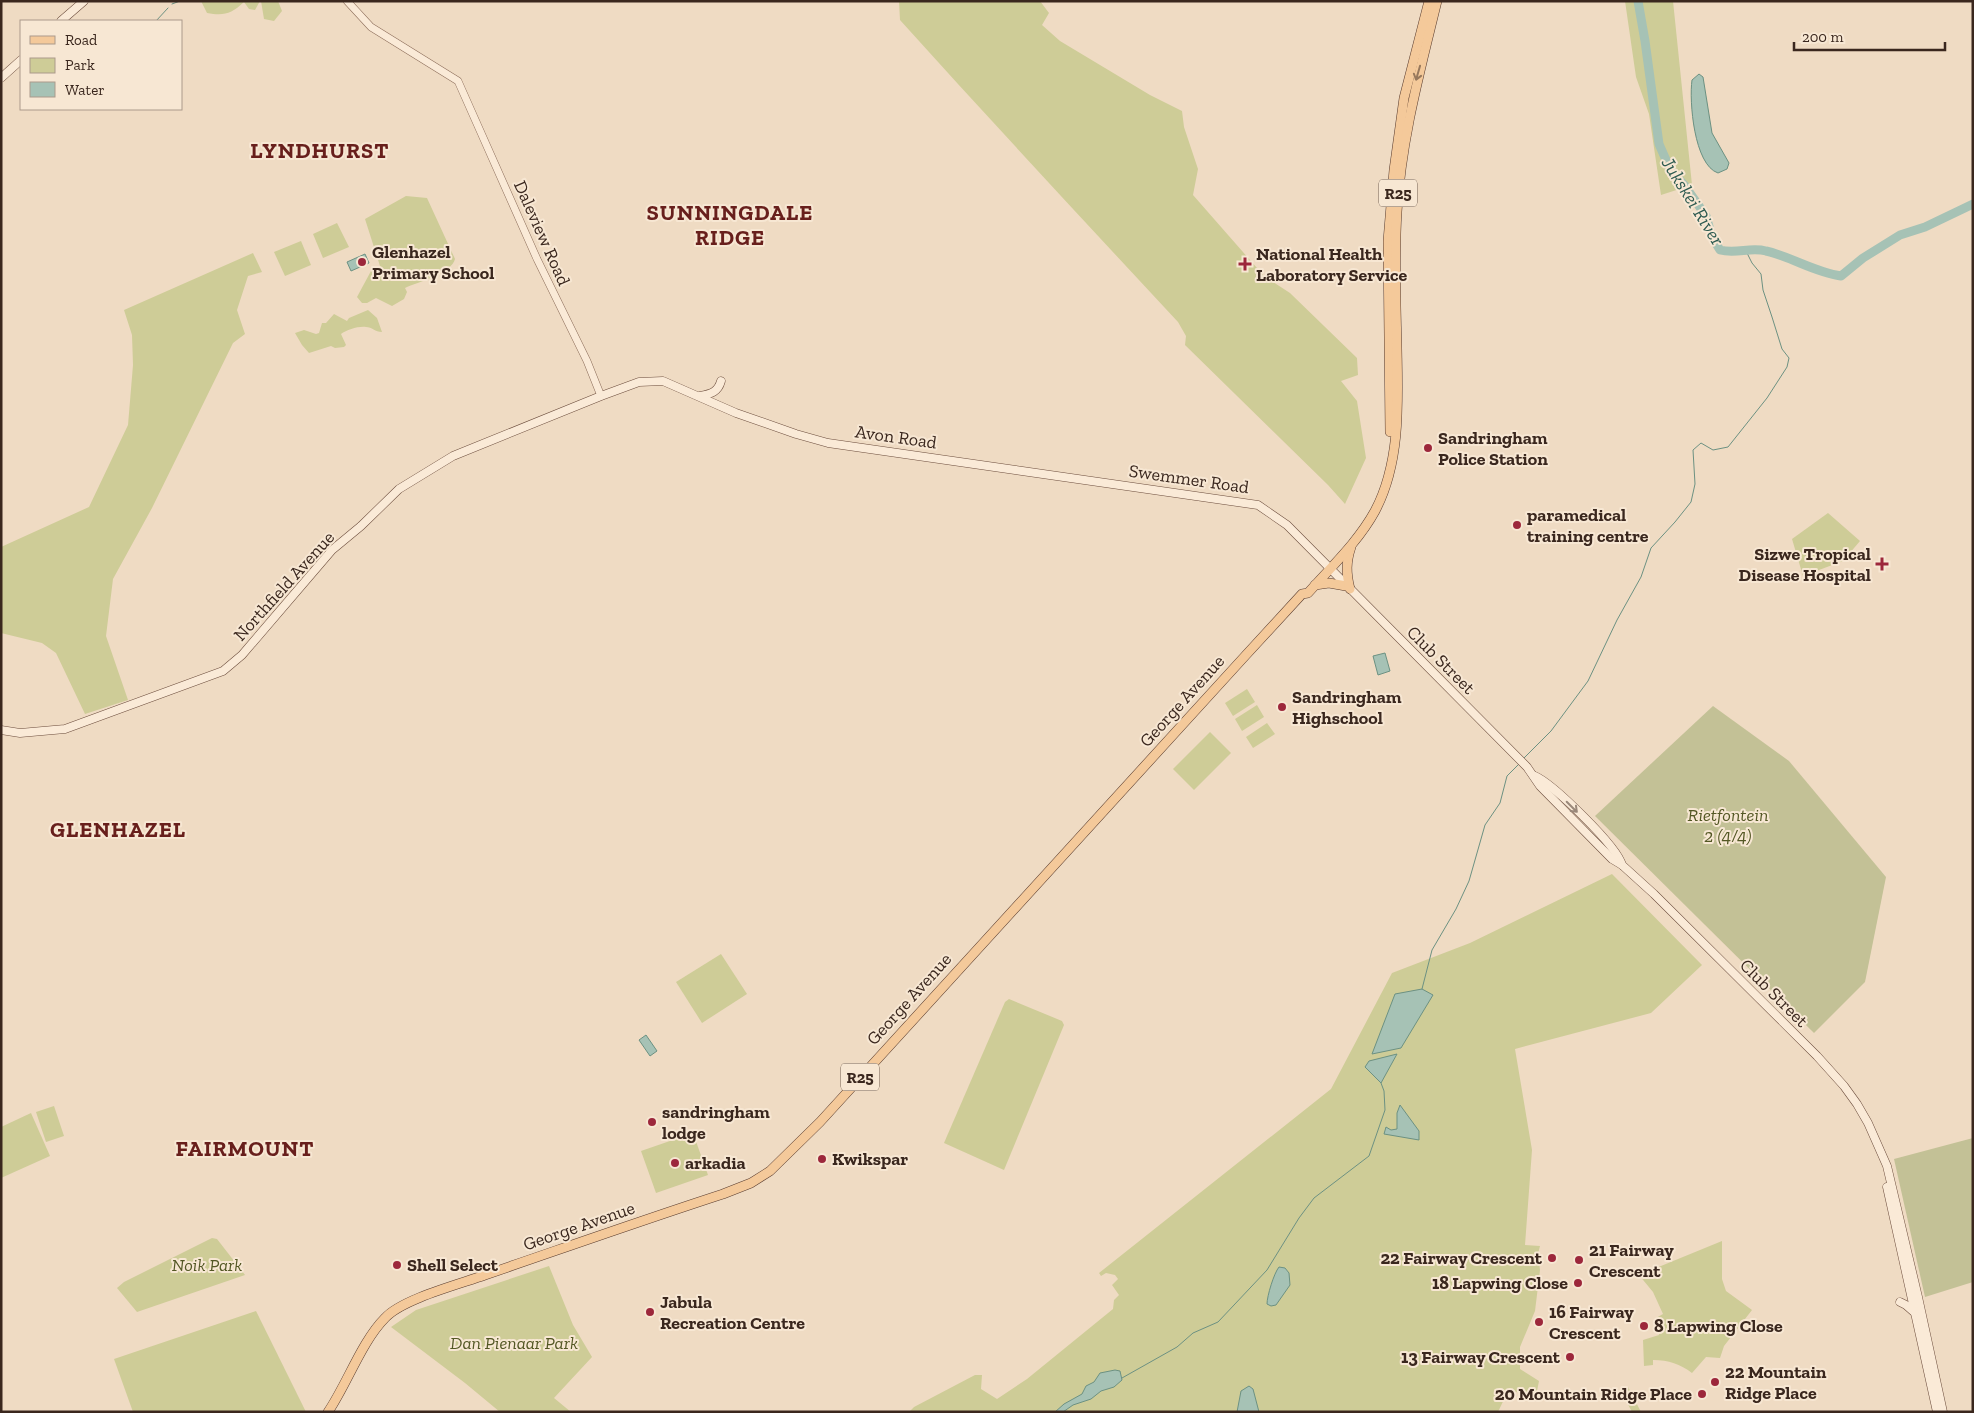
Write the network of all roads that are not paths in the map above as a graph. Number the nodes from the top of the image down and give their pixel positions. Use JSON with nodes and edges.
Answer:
{"nodes":[{"id":1,"x":84,"y":1,"type":"edge"},
{"id":2,"x":347,"y":1,"type":"edge"},
{"id":3,"x":1429,"y":1,"type":"edge"},
{"id":4,"x":1437,"y":1,"type":"edge"},
{"id":5,"x":63,"y":20,"type":"edge"},
{"id":6,"x":20,"y":55,"type":"edge"},
{"id":7,"x":20,"y":61,"type":"edge"},
{"id":8,"x":1,"y":72,"type":"edge"},
{"id":9,"x":1,"y":78,"type":"edge"},
{"id":10,"x":721,"y":381,"type":"dead end"},
{"id":11,"x":601,"y":396,"type":"junction"},
{"id":12,"x":700,"y":396,"type":"junction"},
{"id":13,"x":736,"y":413,"type":"joint"},
{"id":14,"x":1055,"y":475,"type":"joint"},
{"id":15,"x":1353,"y":542,"type":"junction"},
{"id":16,"x":1328,"y":566,"type":"junction"},
{"id":17,"x":1315,"y":585,"type":"junction"},
{"id":18,"x":1348,"y":587,"type":"junction"},
{"id":19,"x":1302,"y":594,"type":"junction"},
{"id":20,"x":1,"y":730,"type":"edge"},
{"id":21,"x":1884,"y":1160,"type":"junction"},
{"id":22,"x":1900,"y":1302,"type":"dead end"},
{"id":23,"x":1915,"y":1314,"type":"junction"},
{"id":24,"x":328,"y":1412,"type":"edge"},
{"id":25,"x":1937,"y":1412,"type":"edge"},
{"id":26,"x":1943,"y":1412,"type":"edge"}],
"edges":[{"from":1,"to":5,"type":"main road"},
{"from":2,"to":11,"type":"street","name":"Daleview Road"},
{"from":3,"to":16,"type":"main road","number":"R25"},
{"from":4,"to":15,"type":"main road","number":"R25","one_way":true},
{"from":6,"to":8,"type":"main road"},
{"from":7,"to":9,"type":"main road"},
{"from":10,"to":12,"type":"main road"},
{"from":11,"to":12,"type":"main road","name":"Northfield Avenue"},
{"from":11,"to":20,"type":"main road","name":"Northfield Avenue"},
{"from":12,"to":13,"type":"main road","name":"Northfield Avenue"},
{"from":13,"to":14,"type":"main road","name":"Avon Road"},
{"from":14,"to":16,"type":"main road","name":"Swemmer Road"},
{"from":15,"to":16,"type":"main road","number":"R25"},
{"from":15,"to":18,"type":"main road"},
{"from":16,"to":17,"type":"main road","name":"George Avenue","number":"R25"},
{"from":16,"to":18,"type":"main road","name":"Club Street"},
{"from":16,"to":19,"type":"main road","name":"George Avenue","number":"R25"},
{"from":17,"to":18,"type":"main road"},
{"from":17,"to":19,"type":"main road","name":"George Avenue","number":"R25"},
{"from":18,"to":21,"type":"main road","name":"Club Street"},
{"from":19,"to":24,"type":"main road","name":"George Avenue","number":"R25"},
{"from":21,"to":23,"type":"main road","name":"Club Street"},
{"from":21,"to":26,"type":"main road","name":"Club Street"},
{"from":22,"to":23,"type":"main road"},
{"from":23,"to":25,"type":"main road","name":"Club Street"}]}
